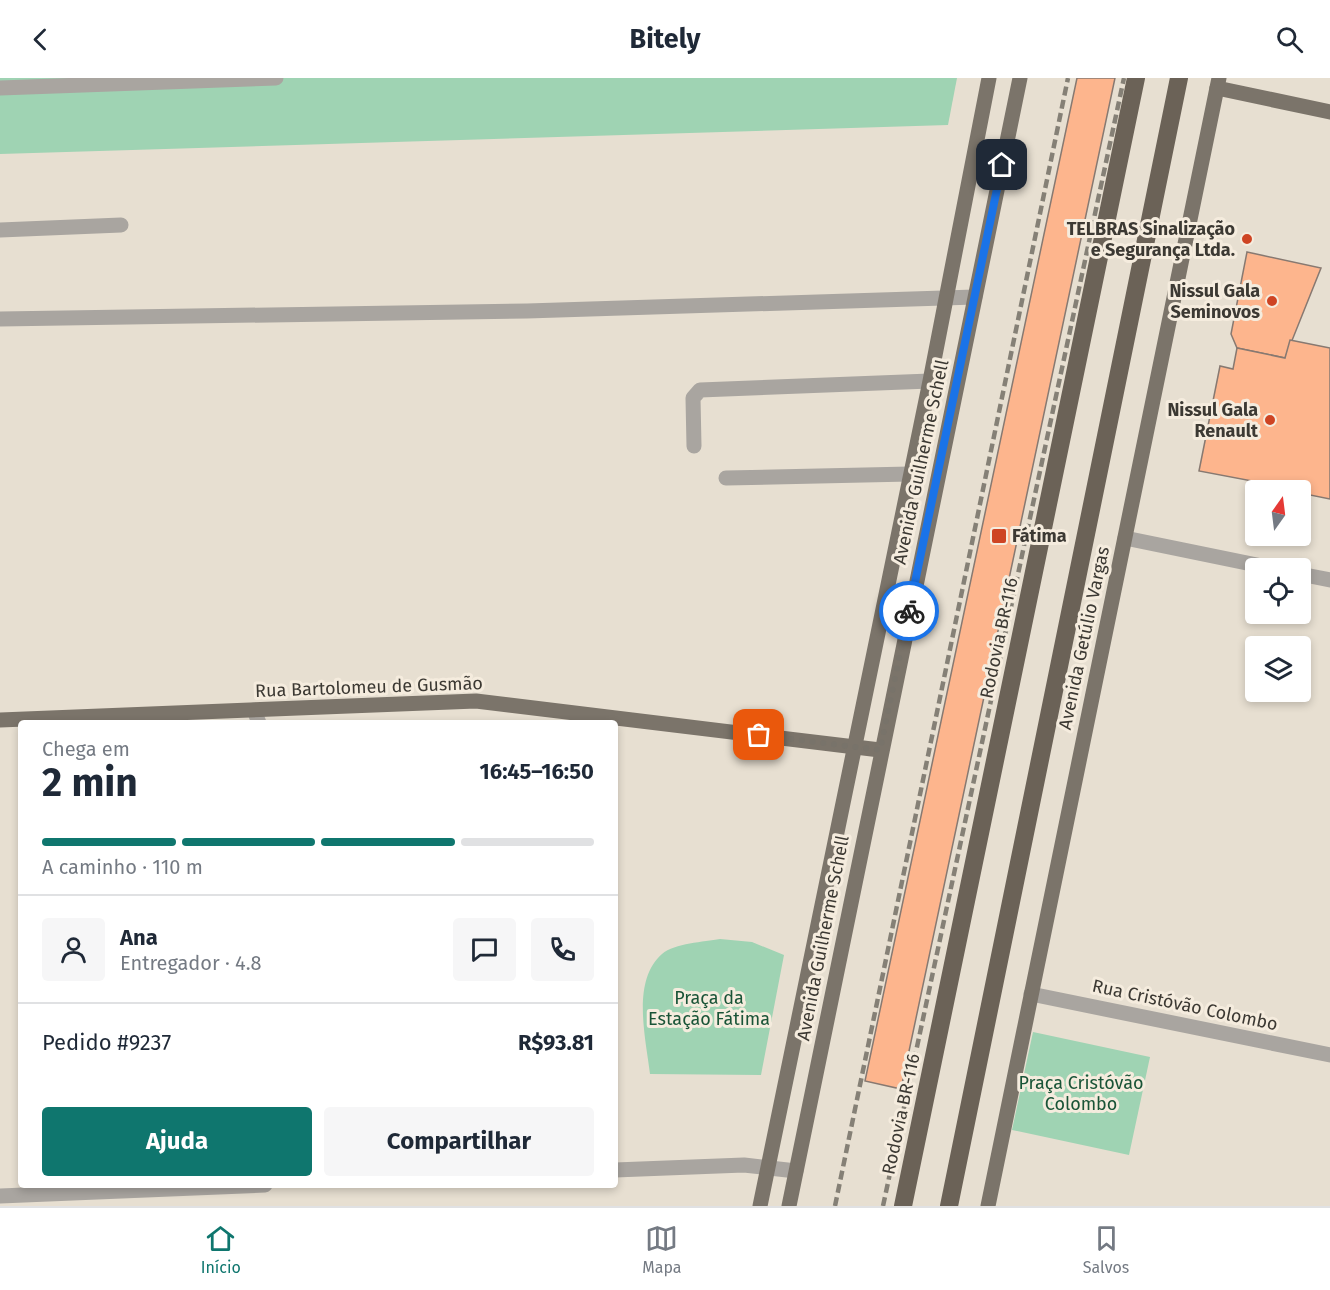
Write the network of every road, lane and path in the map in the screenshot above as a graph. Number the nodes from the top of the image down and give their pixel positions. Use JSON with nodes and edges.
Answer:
{"nodes":[{"id":1,"x":276,"y":78,"type":"edge"},
{"id":2,"x":989,"y":78,"type":"edge"},
{"id":3,"x":1020,"y":78,"type":"edge"},
{"id":4,"x":1136,"y":78,"type":"edge"},
{"id":5,"x":1179,"y":78,"type":"edge"},
{"id":6,"x":1218,"y":83,"type":"edge"},
{"id":7,"x":0,"y":88,"type":"edge"},
{"id":8,"x":1330,"y":112,"type":"edge"},
{"id":9,"x":121,"y":225,"type":"dead end"},
{"id":10,"x":0,"y":230,"type":"edge"},
{"id":11,"x":947,"y":296,"type":"junction"},
{"id":12,"x":975,"y":297,"type":"junction"},
{"id":13,"x":0,"y":319,"type":"edge"},
{"id":14,"x":930,"y":381,"type":"junction"},
{"id":15,"x":694,"y":446,"type":"dead end"},
{"id":16,"x":910,"y":474,"type":"junction"},
{"id":17,"x":726,"y":478,"type":"dead end"},
{"id":18,"x":1125,"y":538,"type":"junction"},
{"id":19,"x":1245,"y":562,"type":"edge"},
{"id":20,"x":1311,"y":576,"type":"edge"},
{"id":21,"x":1330,"y":580,"type":"edge"},
{"id":22,"x":257,"y":716,"type":"edge"},
{"id":23,"x":0,"y":720,"type":"edge"},
{"id":24,"x":853,"y":747,"type":"junction"},
{"id":25,"x":880,"y":750,"type":"junction"},
{"id":26,"x":1031,"y":994,"type":"junction"},
{"id":27,"x":1330,"y":1055,"type":"edge"},
{"id":28,"x":768,"y":1166,"type":"junction"},
{"id":29,"x":618,"y":1170,"type":"edge"},
{"id":30,"x":796,"y":1171,"type":"junction"},
{"id":31,"x":193,"y":1188,"type":"edge"},
{"id":32,"x":0,"y":1196,"type":"edge"},
{"id":33,"x":760,"y":1206,"type":"edge"},
{"id":34,"x":789,"y":1206,"type":"edge"},
{"id":35,"x":903,"y":1206,"type":"edge"},
{"id":36,"x":949,"y":1206,"type":"edge"},
{"id":37,"x":988,"y":1206,"type":"edge"}],
"edges":[{"from":1,"to":7,"type":"street"},
{"from":2,"to":11,"type":"main road","name":"Avenida Guilherme Schell"},
{"from":3,"to":12,"type":"main road","name":"Avenida Guilherme Schell"},
{"from":4,"to":35,"type":"highway","name":"Rodovia BR-116"},
{"from":5,"to":36,"type":"highway"},
{"from":6,"to":8,"type":"main road"},
{"from":6,"to":18,"type":"main road","name":"Avenida Getúlio Vargas"},
{"from":9,"to":10,"type":"street"},
{"from":11,"to":12,"type":"street"},
{"from":11,"to":13,"type":"street"},
{"from":11,"to":14,"type":"main road","name":"Avenida Guilherme Schell"},
{"from":12,"to":25,"type":"main road","name":"Avenida Guilherme Schell"},
{"from":14,"to":15,"type":"street"},
{"from":14,"to":16,"type":"main road","name":"Avenida Guilherme Schell"},
{"from":16,"to":17,"type":"street"},
{"from":16,"to":24,"type":"main road","name":"Avenida Guilherme Schell"},
{"from":18,"to":19,"type":"street"},
{"from":18,"to":26,"type":"main road","name":"Avenida Getúlio Vargas"},
{"from":20,"to":21,"type":"street"},
{"from":22,"to":23,"type":"main road","name":"Rua Bartolomeu de Gusmão"},
{"from":22,"to":24,"type":"main road","name":"Rua Bartolomeu de Gusmão"},
{"from":24,"to":25,"type":"main road","name":"Rua Bartolomeu de Gusmão"},
{"from":24,"to":28,"type":"main road","name":"Avenida Guilherme Schell"},
{"from":25,"to":30,"type":"main road","name":"Avenida Guilherme Schell"},
{"from":26,"to":27,"type":"street","name":"Rua Cristóvão Colombo"},
{"from":26,"to":37,"type":"main road","name":"Avenida Getúlio Vargas"},
{"from":28,"to":29,"type":"street"},
{"from":28,"to":30,"type":"street"},
{"from":28,"to":33,"type":"main road","name":"Avenida Guilherme Schell"},
{"from":30,"to":34,"type":"main road","name":"Avenida Guilherme Schell"},
{"from":31,"to":32,"type":"street"}]}
